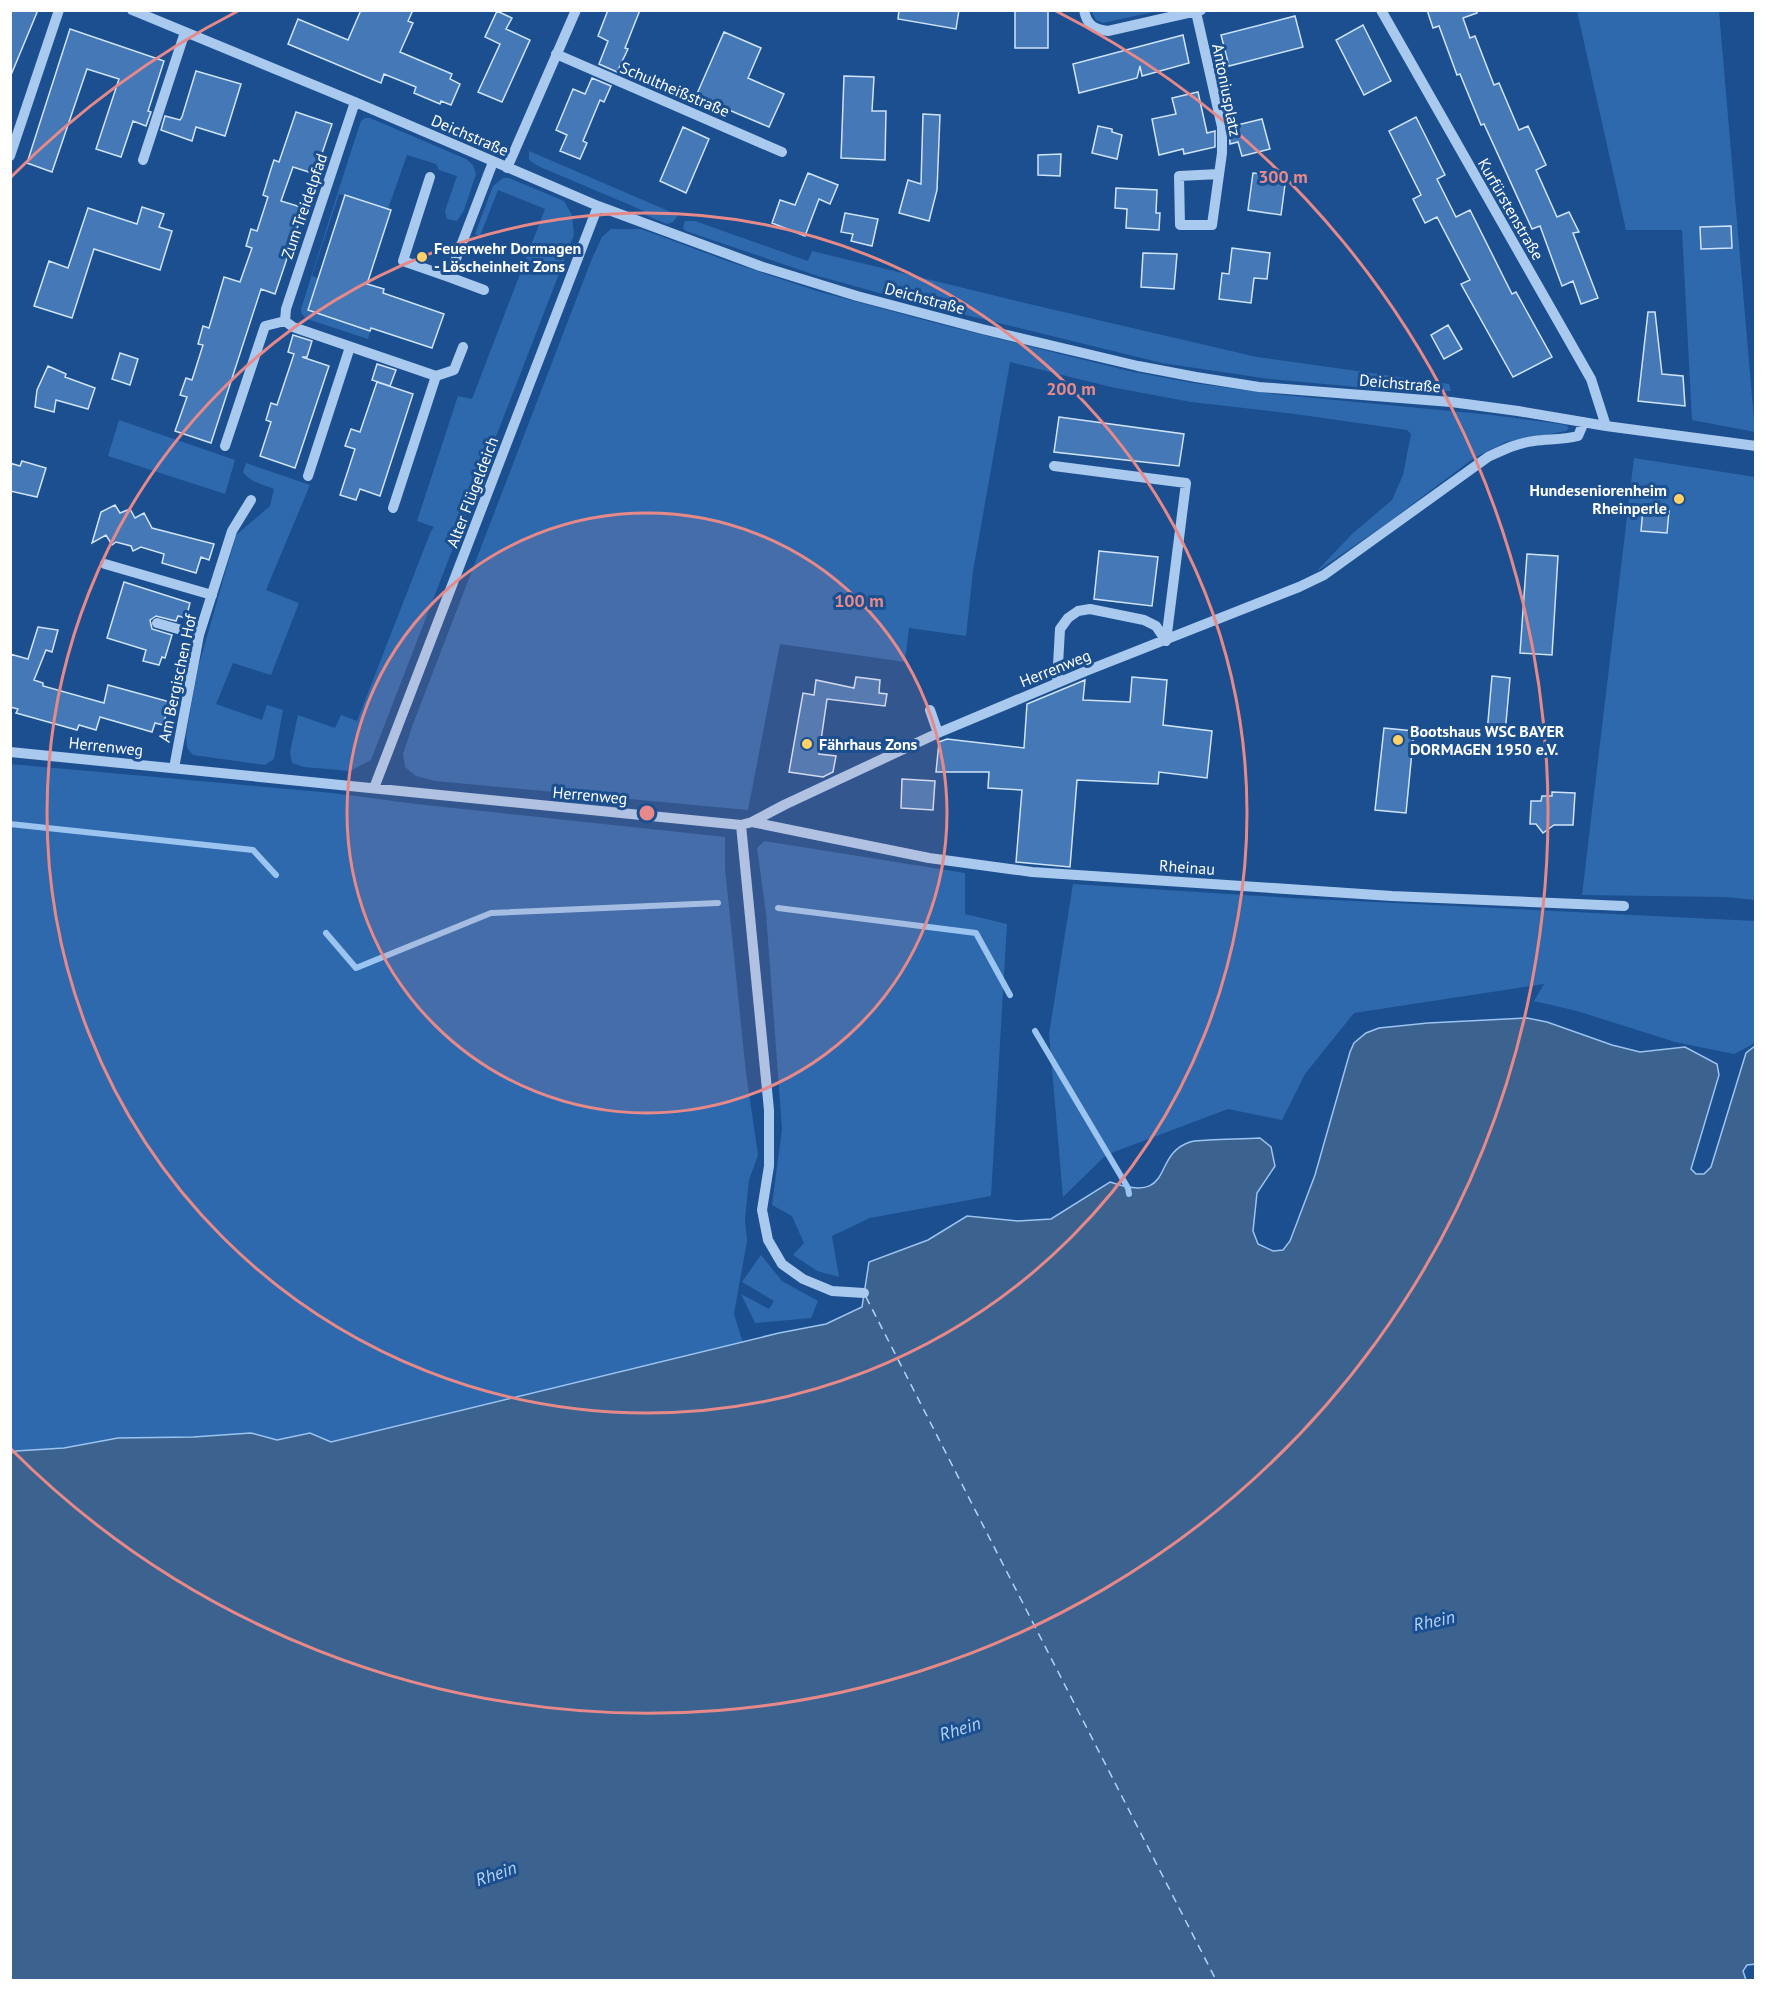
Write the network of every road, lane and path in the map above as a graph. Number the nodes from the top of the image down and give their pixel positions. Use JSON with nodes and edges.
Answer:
{"nodes":[{"id":1,"x":59,"y":10,"type":"edge"},
{"id":2,"x":132,"y":10,"type":"edge"},
{"id":3,"x":576,"y":10,"type":"edge"},
{"id":4,"x":1084,"y":10,"type":"edge"},
{"id":5,"x":1381,"y":10,"type":"edge"},
{"id":6,"x":1198,"y":11,"type":"edge"},
{"id":7,"x":150,"y":14,"type":"edge"},
{"id":8,"x":185,"y":32,"type":"junction"},
{"id":9,"x":556,"y":54,"type":"junction"},
{"id":10,"x":355,"y":102,"type":"junction"},
{"id":11,"x":782,"y":152,"type":"dead end"},
{"id":12,"x":10,"y":156,"type":"edge"},
{"id":13,"x":143,"y":160,"type":"dead end"},
{"id":14,"x":493,"y":162,"type":"junction"},
{"id":15,"x":507,"y":168,"type":"junction"},
{"id":16,"x":1220,"y":174,"type":"junction"},
{"id":17,"x":430,"y":177,"type":"dead end"},
{"id":18,"x":598,"y":206,"type":"junction"},
{"id":19,"x":449,"y":277,"type":"junction"},
{"id":20,"x":484,"y":290,"type":"dead end"},
{"id":21,"x":285,"y":321,"type":"junction"},
{"id":22,"x":350,"y":347,"type":"junction"},
{"id":23,"x":463,"y":347,"type":"dead end"},
{"id":24,"x":436,"y":376,"type":"junction"},
{"id":25,"x":1584,"y":422,"type":"junction"},
{"id":26,"x":1606,"y":426,"type":"junction"},
{"id":27,"x":225,"y":446,"type":"dead end"},
{"id":28,"x":1755,"y":446,"type":"edge"},
{"id":29,"x":1054,"y":466,"type":"dead end"},
{"id":30,"x":308,"y":476,"type":"dead end"},
{"id":31,"x":251,"y":500,"type":"dead end"},
{"id":32,"x":393,"y":508,"type":"dead end"},
{"id":33,"x":105,"y":564,"type":"dead end"},
{"id":34,"x":212,"y":595,"type":"junction"},
{"id":35,"x":157,"y":623,"type":"dead end"},
{"id":36,"x":199,"y":635,"type":"junction"},
{"id":37,"x":1166,"y":640,"type":"junction"},
{"id":38,"x":1057,"y":682,"type":"junction"},
{"id":39,"x":930,"y":710,"type":"dead end"},
{"id":40,"x":938,"y":733,"type":"junction"},
{"id":41,"x":10,"y":752,"type":"edge"},
{"id":42,"x":174,"y":768,"type":"junction"},
{"id":43,"x":374,"y":788,"type":"junction"},
{"id":44,"x":746,"y":824,"type":"junction"},
{"id":45,"x":1624,"y":906,"type":"dead end"},
{"id":46,"x":864,"y":1293,"type":"dead end"}],
"edges":[{"from":1,"to":12,"type":"street"},
{"from":2,"to":7,"type":"street","name":"Deichstraße"},
{"from":3,"to":9,"type":"street"},
{"from":4,"to":6,"type":"street"},
{"from":5,"to":26,"type":"street","name":"Kurfürstenstraße"},
{"from":6,"to":16,"type":"street","name":"Antoniusplatz"},
{"from":7,"to":8,"type":"street","name":"Deichstraße"},
{"from":8,"to":10,"type":"street","name":"Deichstraße"},
{"from":8,"to":13,"type":"street"},
{"from":9,"to":11,"type":"street","name":"Schultheißstraße"},
{"from":9,"to":15,"type":"street"},
{"from":10,"to":14,"type":"street","name":"Deichstraße"},
{"from":10,"to":21,"type":"street","name":"Zum Treidelpfad"},
{"from":14,"to":15,"type":"street","name":"Deichstraße"},
{"from":14,"to":19,"type":"street"},
{"from":15,"to":18,"type":"street","name":"Deichstraße"},
{"from":16,"to":16,"type":"street","name":"Antoniusplatz"},
{"from":17,"to":19,"type":"street"},
{"from":18,"to":25,"type":"street","name":"Deichstraße"},
{"from":18,"to":43,"type":"street","name":"Alter Flügeldeich"},
{"from":19,"to":20,"type":"street"},
{"from":21,"to":22,"type":"street"},
{"from":21,"to":27,"type":"street"},
{"from":22,"to":24,"type":"street"},
{"from":22,"to":30,"type":"street"},
{"from":23,"to":24,"type":"street"},
{"from":24,"to":32,"type":"street"},
{"from":25,"to":26,"type":"street","name":"Deichstraße"},
{"from":25,"to":37,"type":"street","name":"Herrenweg"},
{"from":26,"to":28,"type":"street","name":"Deichstraße"},
{"from":29,"to":37,"type":"street"},
{"from":31,"to":34,"type":"street","name":"Am Bergischen Hof"},
{"from":33,"to":34,"type":"street","name":"Am Bergischen Hof"},
{"from":34,"to":36,"type":"street","name":"Am Bergischen Hof"},
{"from":35,"to":36,"type":"street"},
{"from":36,"to":42,"type":"street","name":"Am Bergischen Hof"},
{"from":37,"to":38,"type":"street","name":"Herrenweg"},
{"from":37,"to":38,"type":"street"},
{"from":38,"to":40,"type":"street","name":"Herrenweg"},
{"from":39,"to":40,"type":"street"},
{"from":40,"to":44,"type":"street","name":"Herrenweg"},
{"from":41,"to":42,"type":"street","name":"Herrenweg"},
{"from":42,"to":43,"type":"street","name":"Herrenweg"},
{"from":43,"to":44,"type":"street","name":"Herrenweg"},
{"from":44,"to":45,"type":"street","name":"Rheinau"},
{"from":44,"to":46,"type":"street"}]}
